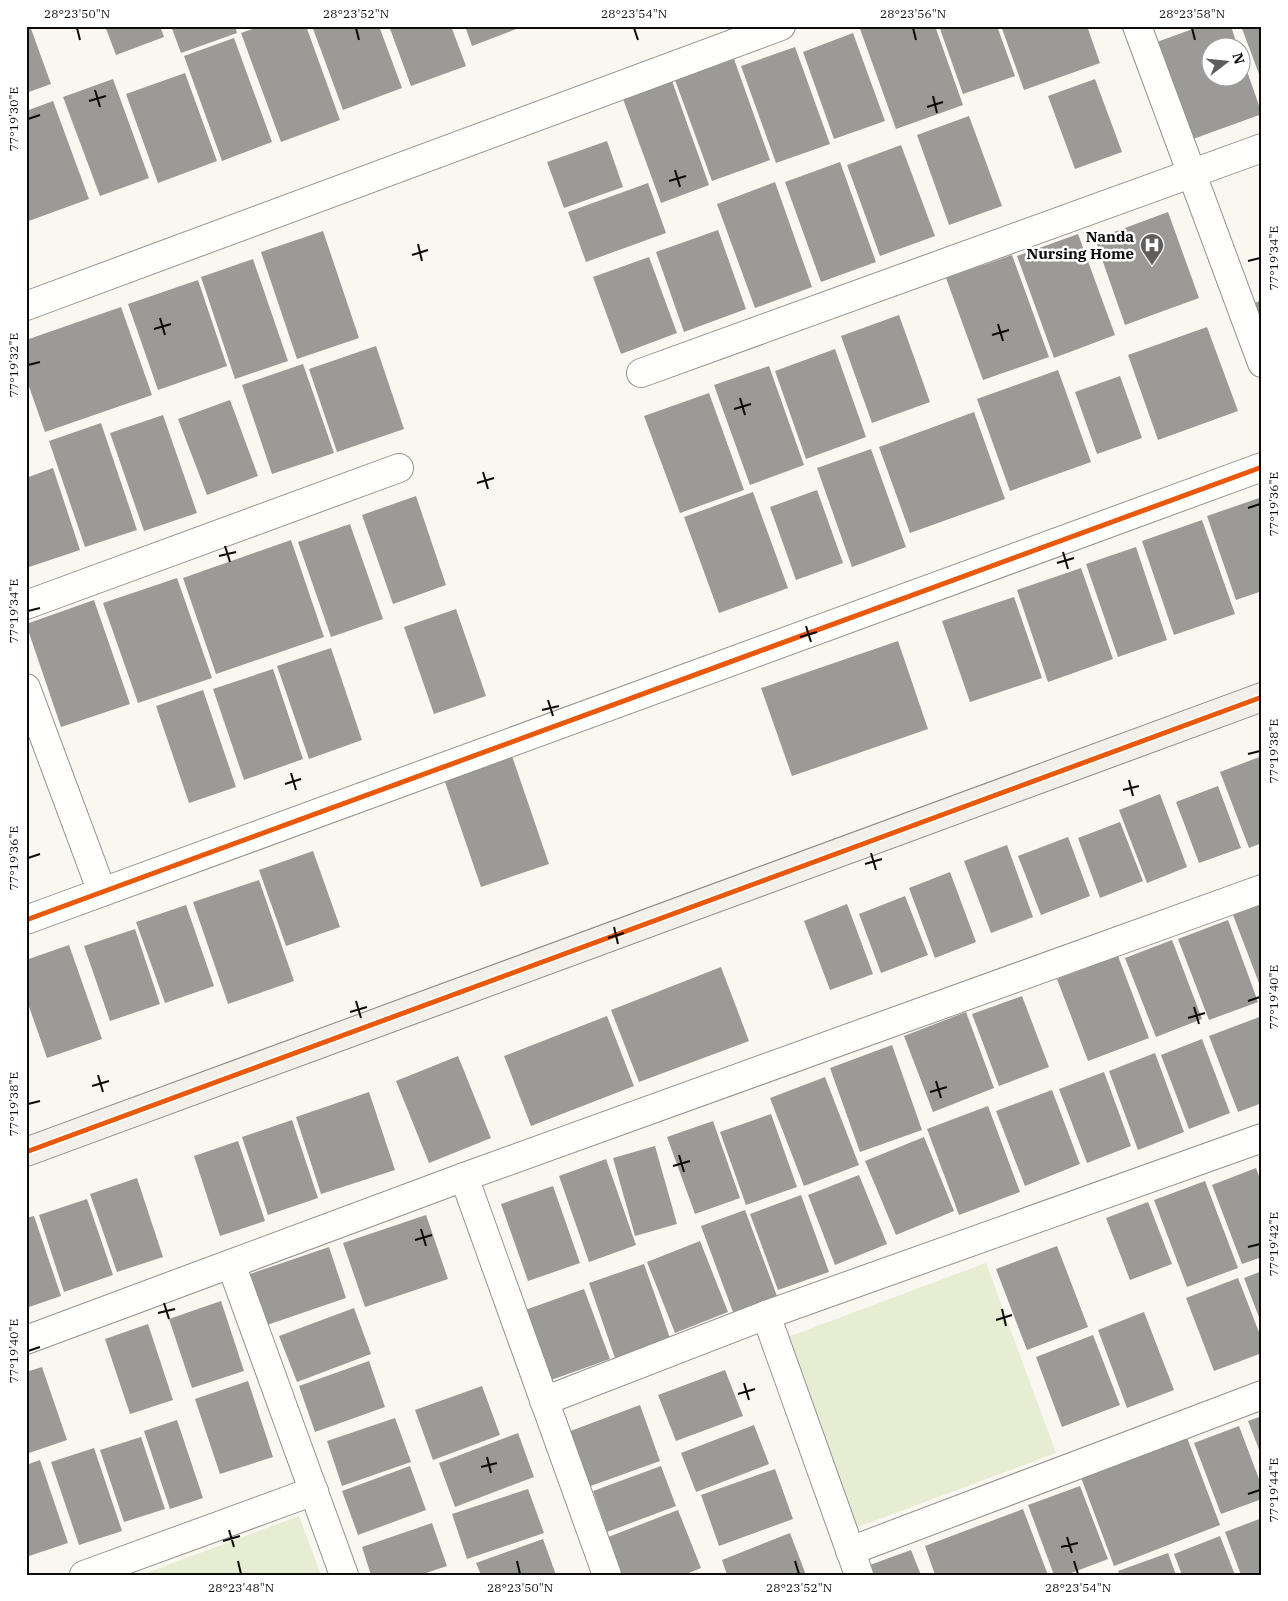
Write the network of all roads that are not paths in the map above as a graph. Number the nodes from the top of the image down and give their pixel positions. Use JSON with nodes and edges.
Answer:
{"nodes":[{"id":1,"x":781,"y":26,"type":"edge"},
{"id":2,"x":1137,"y":26,"type":"edge"},
{"id":3,"x":1262,"y":148,"type":"edge"},
{"id":4,"x":1191,"y":172,"type":"junction"},
{"id":5,"x":28,"y":300,"type":"edge"},
{"id":6,"x":1262,"y":362,"type":"edge"},
{"id":7,"x":641,"y":373,"type":"dead end"},
{"id":8,"x":1262,"y":466,"type":"edge"},
{"id":9,"x":399,"y":468,"type":"dead end"},
{"id":10,"x":26,"y":605,"type":"edge"},
{"id":11,"x":26,"y":688,"type":"edge"},
{"id":12,"x":1262,"y":697,"type":"edge"},
{"id":13,"x":1262,"y":889,"type":"edge"},
{"id":14,"x":102,"y":892,"type":"junction"},
{"id":15,"x":26,"y":920,"type":"edge"},
{"id":16,"x":1262,"y":1138,"type":"edge"},
{"id":17,"x":26,"y":1152,"type":"edge"},
{"id":18,"x":464,"y":1177,"type":"junction"},
{"id":19,"x":231,"y":1264,"type":"junction"},
{"id":20,"x":766,"y":1315,"type":"junction"},
{"id":21,"x":26,"y":1340,"type":"edge"},
{"id":22,"x":1262,"y":1395,"type":"edge"},
{"id":23,"x":544,"y":1402,"type":"junction"},
{"id":24,"x":314,"y":1492,"type":"junction"},
{"id":25,"x":854,"y":1563,"type":"edge"},
{"id":26,"x":84,"y":1575,"type":"edge"},
{"id":27,"x":344,"y":1575,"type":"edge"},
{"id":28,"x":607,"y":1575,"type":"edge"}],
"edges":[{"from":1,"to":5,"type":"street"},
{"from":2,"to":4,"type":"street"},
{"from":3,"to":4,"type":"street"},
{"from":4,"to":6,"type":"street"},
{"from":4,"to":7,"type":"street"},
{"from":8,"to":14,"type":"street"},
{"from":9,"to":10,"type":"street"},
{"from":11,"to":14,"type":"street"},
{"from":12,"to":17,"type":"street"},
{"from":13,"to":18,"type":"street"},
{"from":14,"to":15,"type":"street"},
{"from":16,"to":20,"type":"street"},
{"from":18,"to":19,"type":"street"},
{"from":18,"to":23,"type":"street"},
{"from":19,"to":21,"type":"street"},
{"from":19,"to":24,"type":"street"},
{"from":20,"to":23,"type":"street"},
{"from":20,"to":25,"type":"street"},
{"from":22,"to":25,"type":"street"},
{"from":23,"to":28,"type":"street"},
{"from":24,"to":26,"type":"street"},
{"from":24,"to":27,"type":"street"}]}
